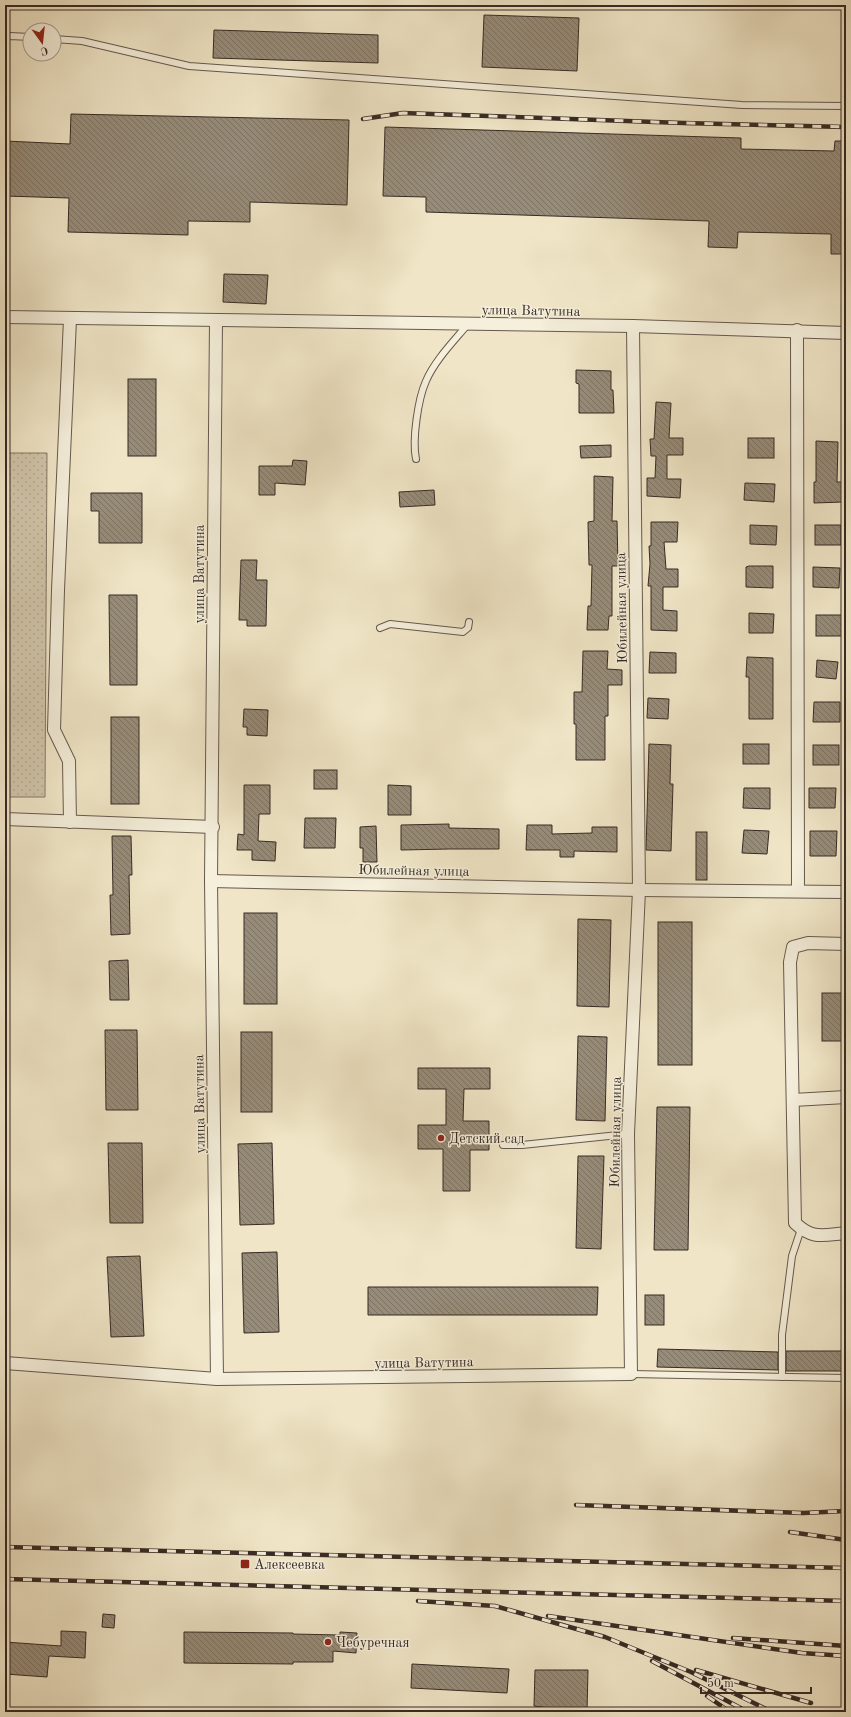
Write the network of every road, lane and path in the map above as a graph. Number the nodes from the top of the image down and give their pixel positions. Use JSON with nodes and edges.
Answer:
{"nodes":[{"id":1,"x":22,"y":37,"type":"edge"},
{"id":2,"x":5,"y":38,"type":"edge"},
{"id":3,"x":62,"y":40,"type":"edge"},
{"id":4,"x":846,"y":106,"type":"edge"},
{"id":5,"x":5,"y":317,"type":"edge"},
{"id":6,"x":70,"y":318,"type":"junction"},
{"id":7,"x":216,"y":321,"type":"junction"},
{"id":8,"x":468,"y":324,"type":"junction"},
{"id":9,"x":633,"y":326,"type":"junction"},
{"id":10,"x":797,"y":330,"type":"junction"},
{"id":11,"x":846,"y":333,"type":"edge"},
{"id":12,"x":416,"y":459,"type":"dead end"},
{"id":13,"x":469,"y":622,"type":"dead end"},
{"id":14,"x":380,"y":628,"type":"dead end"},
{"id":15,"x":5,"y":818,"type":"edge"},
{"id":16,"x":70,"y":822,"type":"junction"},
{"id":17,"x":212,"y":828,"type":"junction"},
{"id":18,"x":212,"y":880,"type":"junction"},
{"id":19,"x":639,"y":890,"type":"junction"},
{"id":20,"x":798,"y":891,"type":"junction"},
{"id":21,"x":846,"y":892,"type":"edge"},
{"id":22,"x":846,"y":944,"type":"edge"},
{"id":23,"x":846,"y":1097,"type":"edge"},
{"id":24,"x":793,"y":1100,"type":"junction"},
{"id":25,"x":628,"y":1134,"type":"junction"},
{"id":26,"x":503,"y":1145,"type":"dead end"},
{"id":27,"x":801,"y":1229,"type":"junction"},
{"id":28,"x":846,"y":1233,"type":"edge"},
{"id":29,"x":5,"y":1363,"type":"edge"},
{"id":30,"x":631,"y":1374,"type":"junction"},
{"id":31,"x":782,"y":1377,"type":"junction"},
{"id":32,"x":846,"y":1378,"type":"edge"},
{"id":33,"x":217,"y":1379,"type":"junction"}],
"edges":[{"from":1,"to":2,"type":"lane"},
{"from":3,"to":4,"type":"lane"},
{"from":5,"to":6,"type":"street","name":"улица Ватутина"},
{"from":6,"to":7,"type":"street","name":"улица Ватутина"},
{"from":6,"to":16,"type":"street"},
{"from":7,"to":8,"type":"street","name":"улица Ватутина"},
{"from":7,"to":17,"type":"street","name":"улица Ватутина"},
{"from":8,"to":9,"type":"street","name":"улица Ватутина"},
{"from":8,"to":12,"type":"lane"},
{"from":9,"to":10,"type":"street","name":"улица Ватутина"},
{"from":9,"to":19,"type":"street","name":"Юбилейная улица"},
{"from":10,"to":11,"type":"street","name":"улица Ватутина"},
{"from":10,"to":20,"type":"street"},
{"from":13,"to":14,"type":"lane"},
{"from":15,"to":16,"type":"street"},
{"from":16,"to":17,"type":"street"},
{"from":17,"to":18,"type":"street","name":"улица Ватутина"},
{"from":18,"to":19,"type":"street","name":"Юбилейная улица"},
{"from":18,"to":33,"type":"street","name":"улица Ватутина"},
{"from":19,"to":20,"type":"street","name":"Юбилейная улица"},
{"from":19,"to":25,"type":"street","name":"Юбилейная улица"},
{"from":20,"to":21,"type":"street","name":"Юбилейная улица"},
{"from":22,"to":24,"type":"street"},
{"from":23,"to":24,"type":"street"},
{"from":24,"to":27,"type":"street"},
{"from":25,"to":26,"type":"lane"},
{"from":25,"to":30,"type":"street","name":"Юбилейная улица"},
{"from":27,"to":28,"type":"street"},
{"from":27,"to":31,"type":"lane"},
{"from":29,"to":33,"type":"street","name":"улица Ватутина"},
{"from":30,"to":31,"type":"lane"},
{"from":30,"to":33,"type":"street","name":"улица Ватутина"},
{"from":31,"to":32,"type":"lane"}]}
